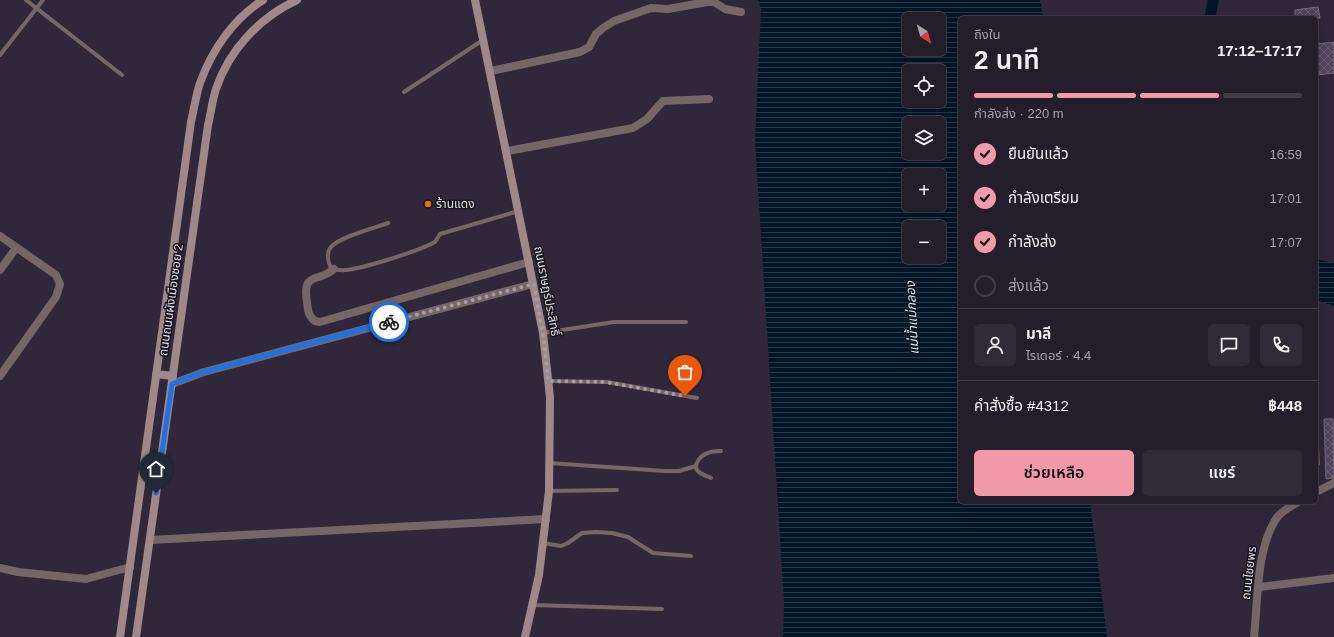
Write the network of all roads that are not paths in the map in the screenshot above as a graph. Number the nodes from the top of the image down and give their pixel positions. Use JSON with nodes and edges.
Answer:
{"nodes":[{"id":1,"x":26,"y":0,"type":"edge"},
{"id":2,"x":43,"y":0,"type":"edge"},
{"id":3,"x":263,"y":0,"type":"edge"},
{"id":4,"x":297,"y":0,"type":"edge"},
{"id":5,"x":470,"y":0,"type":"edge"},
{"id":6,"x":476,"y":0,"type":"edge"},
{"id":7,"x":37,"y":8,"type":"junction"},
{"id":8,"x":741,"y":12,"type":"dead end"},
{"id":9,"x":483,"y":40,"type":"junction"},
{"id":10,"x":0,"y":55,"type":"edge"},
{"id":11,"x":491,"y":71,"type":"junction"},
{"id":12,"x":122,"y":76,"type":"dead end"},
{"id":13,"x":404,"y":92,"type":"dead end"},
{"id":14,"x":709,"y":99,"type":"dead end"},
{"id":15,"x":507,"y":151,"type":"junction"},
{"id":16,"x":519,"y":211,"type":"junction"},
{"id":17,"x":388,"y":223,"type":"dead end"},
{"id":18,"x":0,"y":236,"type":"edge"},
{"id":19,"x":16,"y":248,"type":"junction"},
{"id":20,"x":529,"y":262,"type":"junction"},
{"id":21,"x":334,"y":269,"type":"junction"},
{"id":22,"x":0,"y":270,"type":"edge"},
{"id":23,"x":534,"y":284,"type":"junction"},
{"id":24,"x":686,"y":322,"type":"dead end"},
{"id":25,"x":543,"y":333,"type":"junction"},
{"id":26,"x":156,"y":374,"type":"junction"},
{"id":27,"x":0,"y":376,"type":"edge"},
{"id":28,"x":172,"y":380,"type":"junction"},
{"id":29,"x":548,"y":381,"type":"junction"},
{"id":30,"x":697,"y":398,"type":"dead end"},
{"id":31,"x":721,"y":451,"type":"dead end"},
{"id":32,"x":549,"y":463,"type":"junction"},
{"id":33,"x":696,"y":466,"type":"junction"},
{"id":34,"x":711,"y":478,"type":"dead end"},
{"id":35,"x":1334,"y":483,"type":"edge"},
{"id":36,"x":617,"y":490,"type":"dead end"},
{"id":37,"x":549,"y":491,"type":"junction"},
{"id":38,"x":1318,"y":491,"type":"edge"},
{"id":39,"x":1294,"y":504,"type":"edge"},
{"id":40,"x":546,"y":519,"type":"junction"},
{"id":41,"x":150,"y":540,"type":"junction"},
{"id":42,"x":543,"y":543,"type":"junction"},
{"id":43,"x":691,"y":556,"type":"dead end"},
{"id":44,"x":130,"y":566,"type":"junction"},
{"id":45,"x":0,"y":568,"type":"edge"},
{"id":46,"x":1334,"y":578,"type":"edge"},
{"id":47,"x":1259,"y":588,"type":"junction"},
{"id":48,"x":533,"y":605,"type":"junction"},
{"id":49,"x":662,"y":609,"type":"dead end"},
{"id":50,"x":120,"y":637,"type":"edge"},
{"id":51,"x":136,"y":637,"type":"edge"},
{"id":52,"x":525,"y":637,"type":"edge"},
{"id":53,"x":1254,"y":637,"type":"edge"}],
"edges":[{"from":1,"to":7,"type":"lane"},
{"from":2,"to":7,"type":"lane"},
{"from":3,"to":26,"type":"street","name":"ถนนถนนผังเมืองซอย 2"},
{"from":4,"to":28,"type":"street","name":"ถนนถนนผังเมืองซอย 2"},
{"from":5,"to":9,"type":"street"},
{"from":6,"to":9,"type":"street","name":"ถนนราษฎร์ประสิทธิ์"},
{"from":7,"to":10,"type":"lane"},
{"from":7,"to":12,"type":"lane"},
{"from":8,"to":11,"type":"street"},
{"from":9,"to":11,"type":"street","name":"ถนนราษฎร์ประสิทธิ์"},
{"from":9,"to":13,"type":"lane"},
{"from":11,"to":15,"type":"street","name":"ถนนราษฎร์ประสิทธิ์"},
{"from":14,"to":15,"type":"street"},
{"from":15,"to":16,"type":"street","name":"ถนนราษฎร์ประสิทธิ์"},
{"from":16,"to":20,"type":"street","name":"ถนนราษฎร์ประสิทธิ์"},
{"from":16,"to":21,"type":"lane"},
{"from":17,"to":21,"type":"lane"},
{"from":18,"to":19,"type":"street"},
{"from":19,"to":22,"type":"street"},
{"from":19,"to":27,"type":"street"},
{"from":20,"to":21,"type":"street"},
{"from":20,"to":23,"type":"street","name":"ถนนราษฎร์ประสิทธิ์"},
{"from":23,"to":25,"type":"street","name":"ถนนราษฎร์ประสิทธิ์"},
{"from":23,"to":28,"type":"street"},
{"from":24,"to":25,"type":"lane"},
{"from":25,"to":29,"type":"street","name":"ถนนราษฎร์ประสิทธิ์"},
{"from":26,"to":28,"type":"street"},
{"from":26,"to":44,"type":"street","name":"ถนนถนนผังเมืองซอย 2"},
{"from":28,"to":41,"type":"street","name":"ถนนถนนผังเมืองซอย 2"},
{"from":29,"to":30,"type":"lane"},
{"from":29,"to":32,"type":"street","name":"ถนนราษฎร์ประสิทธิ์"},
{"from":31,"to":33,"type":"lane"},
{"from":32,"to":33,"type":"lane"},
{"from":32,"to":37,"type":"street","name":"ถนนราษฎร์ประสิทธิ์"},
{"from":33,"to":34,"type":"lane"},
{"from":35,"to":38,"type":"street"},
{"from":36,"to":37,"type":"lane"},
{"from":37,"to":40,"type":"street","name":"ถนนราษฎร์ประสิทธิ์"},
{"from":39,"to":47,"type":"street","name":"ถนนไชยพร"},
{"from":40,"to":41,"type":"street"},
{"from":40,"to":42,"type":"street","name":"ถนนราษฎร์ประสิทธิ์"},
{"from":41,"to":51,"type":"street","name":"ถนนถนนผังเมืองซอย 2"},
{"from":42,"to":43,"type":"lane"},
{"from":42,"to":48,"type":"street","name":"ถนนราษฎร์ประสิทธิ์"},
{"from":44,"to":45,"type":"street"},
{"from":44,"to":50,"type":"street","name":"ถนนถนนผังเมืองซอย 2"},
{"from":46,"to":47,"type":"street"},
{"from":47,"to":53,"type":"street","name":"ถนนไชยพร"},
{"from":48,"to":49,"type":"lane"},
{"from":48,"to":52,"type":"street","name":"ถนนราษฎร์ประสิทธิ์"}]}
